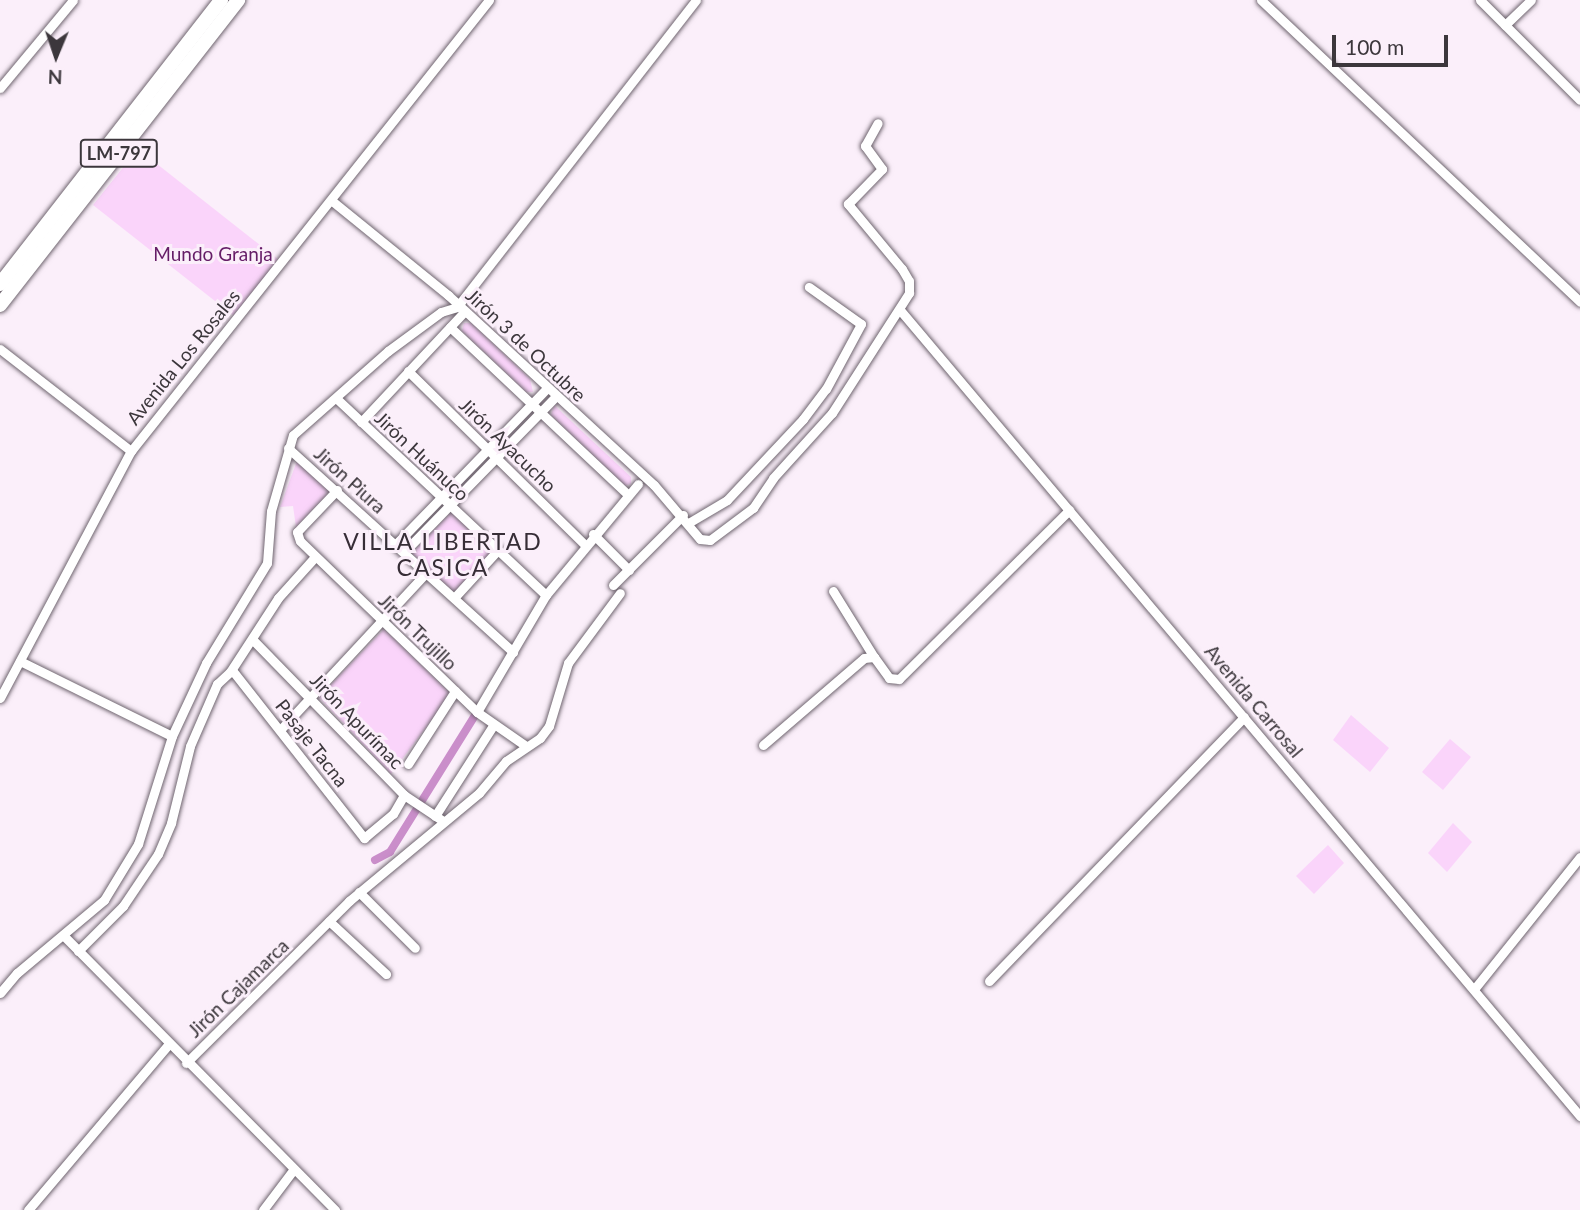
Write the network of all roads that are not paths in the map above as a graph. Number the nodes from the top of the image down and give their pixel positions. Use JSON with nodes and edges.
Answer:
{"nodes":[{"id":1,"x":73,"y":0,"type":"edge"},
{"id":2,"x":222,"y":0,"type":"edge"},
{"id":3,"x":238,"y":0,"type":"edge"},
{"id":4,"x":489,"y":0,"type":"edge"},
{"id":5,"x":696,"y":0,"type":"edge"},
{"id":6,"x":1261,"y":0,"type":"edge"},
{"id":7,"x":1480,"y":0,"type":"edge"},
{"id":8,"x":1531,"y":0,"type":"edge"},
{"id":9,"x":1505,"y":25,"type":"junction"},
{"id":10,"x":0,"y":88,"type":"edge"},
{"id":11,"x":1580,"y":100,"type":"edge"},
{"id":12,"x":878,"y":123,"type":"dead end"},
{"id":13,"x":331,"y":200,"type":"junction"},
{"id":14,"x":0,"y":284,"type":"edge"},
{"id":15,"x":809,"y":287,"type":"dead end"},
{"id":16,"x":1580,"y":302,"type":"edge"},
{"id":17,"x":0,"y":305,"type":"edge"},
{"id":18,"x":460,"y":310,"type":"junction"},
{"id":19,"x":900,"y":310,"type":"junction"},
{"id":20,"x":450,"y":327,"type":"junction"},
{"id":21,"x":0,"y":349,"type":"edge"},
{"id":22,"x":408,"y":372,"type":"junction"},
{"id":23,"x":546,"y":389,"type":"junction"},
{"id":24,"x":555,"y":397,"type":"junction"},
{"id":25,"x":336,"y":398,"type":"junction"},
{"id":26,"x":533,"y":402,"type":"junction"},
{"id":27,"x":542,"y":411,"type":"junction"},
{"id":28,"x":361,"y":422,"type":"junction"},
{"id":29,"x":288,"y":448,"type":"junction"},
{"id":30,"x":487,"y":450,"type":"junction"},
{"id":31,"x":131,"y":451,"type":"junction"},
{"id":32,"x":496,"y":458,"type":"junction"},
{"id":33,"x":638,"y":484,"type":"dead end"},
{"id":34,"x":337,"y":490,"type":"junction"},
{"id":35,"x":628,"y":495,"type":"junction"},
{"id":36,"x":441,"y":498,"type":"junction"},
{"id":37,"x":450,"y":506,"type":"junction"},
{"id":38,"x":1069,"y":510,"type":"junction"},
{"id":39,"x":686,"y":518,"type":"junction"},
{"id":40,"x":593,"y":534,"type":"junction"},
{"id":41,"x":396,"y":544,"type":"junction"},
{"id":42,"x":584,"y":544,"type":"junction"},
{"id":43,"x":497,"y":551,"type":"junction"},
{"id":44,"x":404,"y":552,"type":"junction"},
{"id":45,"x":314,"y":558,"type":"junction"},
{"id":46,"x":629,"y":569,"type":"junction"},
{"id":47,"x":426,"y":573,"type":"junction"},
{"id":48,"x":833,"y":591,"type":"dead end"},
{"id":49,"x":546,"y":594,"type":"junction"},
{"id":50,"x":454,"y":598,"type":"junction"},
{"id":51,"x":382,"y":621,"type":"junction"},
{"id":52,"x":252,"y":639,"type":"junction"},
{"id":53,"x":513,"y":652,"type":"junction"},
{"id":54,"x":874,"y":657,"type":"junction"},
{"id":55,"x":20,"y":662,"type":"junction"},
{"id":56,"x":232,"y":670,"type":"junction"},
{"id":57,"x":455,"y":691,"type":"junction"},
{"id":58,"x":311,"y":697,"type":"junction"},
{"id":59,"x":0,"y":698,"type":"edge"},
{"id":60,"x":477,"y":712,"type":"junction"},
{"id":61,"x":1244,"y":717,"type":"junction"},
{"id":62,"x":494,"y":724,"type":"junction"},
{"id":63,"x":280,"y":730,"type":"junction"},
{"id":64,"x":172,"y":736,"type":"junction"},
{"id":65,"x":763,"y":745,"type":"dead end"},
{"id":66,"x":526,"y":746,"type":"junction"},
{"id":67,"x":408,"y":764,"type":"dead end"},
{"id":68,"x":404,"y":795,"type":"junction"},
{"id":69,"x":439,"y":818,"type":"junction"},
{"id":70,"x":1580,"y":857,"type":"edge"},
{"id":71,"x":359,"y":892,"type":"junction"},
{"id":72,"x":329,"y":920,"type":"junction"},
{"id":73,"x":63,"y":935,"type":"junction"},
{"id":74,"x":415,"y":948,"type":"dead end"},
{"id":75,"x":78,"y":951,"type":"junction"},
{"id":76,"x":386,"y":974,"type":"dead end"},
{"id":77,"x":989,"y":981,"type":"dead end"},
{"id":78,"x":1475,"y":988,"type":"junction"},
{"id":79,"x":0,"y":993,"type":"edge"},
{"id":80,"x":168,"y":1045,"type":"junction"},
{"id":81,"x":186,"y":1063,"type":"junction"},
{"id":82,"x":1580,"y":1116,"type":"edge"},
{"id":83,"x":293,"y":1169,"type":"junction"},
{"id":84,"x":28,"y":1210,"type":"edge"},
{"id":85,"x":263,"y":1210,"type":"edge"},
{"id":86,"x":335,"y":1210,"type":"edge"}],
"edges":[{"from":1,"to":10,"type":"street"},
{"from":2,"to":14,"type":"main road","number":"LM-797"},
{"from":3,"to":17,"type":"main road","number":"LM-797"},
{"from":4,"to":13,"type":"street","name":"Avenida Los Rosales"},
{"from":5,"to":18,"type":"street"},
{"from":6,"to":16,"type":"street"},
{"from":7,"to":9,"type":"street"},
{"from":8,"to":9,"type":"street"},
{"from":9,"to":11,"type":"street"},
{"from":12,"to":19,"type":"street"},
{"from":13,"to":18,"type":"street","name":"Jirón 3 de Octubre"},
{"from":13,"to":31,"type":"street","name":"Avenida Los Rosales"},
{"from":15,"to":39,"type":"street"},
{"from":18,"to":20,"type":"street"},
{"from":18,"to":23,"type":"street","name":"Jirón 3 de Octubre"},
{"from":18,"to":25,"type":"street"},
{"from":19,"to":38,"type":"street","name":"Avenida Carrosal"},
{"from":19,"to":39,"type":"street","name":"Jirón 3 de Octubre"},
{"from":20,"to":22,"type":"street"},
{"from":20,"to":26,"type":"street","name":"Jirón 3 de Octubre"},
{"from":21,"to":31,"type":"street"},
{"from":22,"to":28,"type":"street"},
{"from":22,"to":30,"type":"street","name":"Jirón Ayacucho"},
{"from":23,"to":24,"type":"street","name":"Jirón 3 de Octubre"},
{"from":23,"to":26,"type":"street"},
{"from":24,"to":27,"type":"street"},
{"from":24,"to":39,"type":"street","name":"Jirón 3 de Octubre"},
{"from":25,"to":28,"type":"street","name":"Jirón Huánuco"},
{"from":25,"to":29,"type":"street"},
{"from":26,"to":27,"type":"street","name":"Jirón 3 de Octubre"},
{"from":26,"to":30,"type":"street"},
{"from":27,"to":32,"type":"street"},
{"from":27,"to":35,"type":"street","name":"Jirón 3 de Octubre"},
{"from":28,"to":36,"type":"street","name":"Jirón Huánuco"},
{"from":29,"to":34,"type":"street","name":"Jirón Piura"},
{"from":29,"to":64,"type":"street"},
{"from":30,"to":32,"type":"street","name":"Jirón Ayacucho"},
{"from":30,"to":36,"type":"street"},
{"from":31,"to":55,"type":"street","name":"Avenida Los Rosales"},
{"from":32,"to":37,"type":"street"},
{"from":32,"to":42,"type":"street","name":"Jirón Ayacucho"},
{"from":33,"to":35,"type":"street"},
{"from":34,"to":41,"type":"street","name":"Jirón Piura"},
{"from":34,"to":45,"type":"street","name":"Jirón Trujillo"},
{"from":35,"to":40,"type":"street"},
{"from":36,"to":37,"type":"street","name":"Jirón Huánuco"},
{"from":36,"to":41,"type":"street"},
{"from":37,"to":43,"type":"street","name":"Jirón Huánuco"},
{"from":37,"to":44,"type":"street"},
{"from":38,"to":54,"type":"street"},
{"from":38,"to":61,"type":"street","name":"Avenida Carrosal"},
{"from":39,"to":46,"type":"street"},
{"from":40,"to":42,"type":"street"},
{"from":40,"to":46,"type":"street"},
{"from":41,"to":44,"type":"street","name":"Jirón Piura"},
{"from":42,"to":49,"type":"street"},
{"from":43,"to":49,"type":"street","name":"Jirón Huánuco"},
{"from":43,"to":50,"type":"street"},
{"from":44,"to":47,"type":"street","name":"Jirón Piura"},
{"from":45,"to":51,"type":"street","name":"Jirón Trujillo"},
{"from":45,"to":52,"type":"street"},
{"from":46,"to":66,"type":"street"},
{"from":47,"to":50,"type":"street","name":"Jirón Piura"},
{"from":47,"to":51,"type":"street"},
{"from":48,"to":54,"type":"street"},
{"from":49,"to":53,"type":"street"},
{"from":50,"to":53,"type":"street","name":"Jirón Piura"},
{"from":51,"to":57,"type":"street","name":"Jirón Trujillo"},
{"from":51,"to":58,"type":"street"},
{"from":52,"to":56,"type":"street"},
{"from":52,"to":58,"type":"street","name":"Jirón Apurímac"},
{"from":53,"to":60,"type":"street"},
{"from":54,"to":65,"type":"street"},
{"from":55,"to":59,"type":"street","name":"Avenida Los Rosales"},
{"from":55,"to":64,"type":"street"},
{"from":56,"to":63,"type":"street","name":"Pasaje Tacna"},
{"from":56,"to":75,"type":"street"},
{"from":57,"to":60,"type":"street","name":"Jirón Trujillo"},
{"from":57,"to":67,"type":"street"},
{"from":58,"to":63,"type":"street"},
{"from":58,"to":68,"type":"street","name":"Jirón Apurímac"},
{"from":60,"to":62,"type":"street","name":"Jirón Trujillo"},
{"from":61,"to":77,"type":"street"},
{"from":61,"to":78,"type":"street","name":"Avenida Carrosal"},
{"from":62,"to":66,"type":"street","name":"Jirón Trujillo"},
{"from":62,"to":69,"type":"street"},
{"from":63,"to":68,"type":"street","name":"Pasaje Tacna"},
{"from":64,"to":73,"type":"street"},
{"from":66,"to":69,"type":"street"},
{"from":68,"to":69,"type":"street","name":"Jirón Apurímac"},
{"from":69,"to":71,"type":"street","name":"Jirón Cajamarca"},
{"from":70,"to":78,"type":"street"},
{"from":71,"to":72,"type":"street","name":"Jirón Cajamarca"},
{"from":71,"to":74,"type":"street"},
{"from":72,"to":76,"type":"street"},
{"from":72,"to":81,"type":"street","name":"Jirón Cajamarca"},
{"from":73,"to":75,"type":"street"},
{"from":73,"to":79,"type":"street"},
{"from":75,"to":80,"type":"street"},
{"from":78,"to":82,"type":"street","name":"Avenida Carrosal"},
{"from":80,"to":81,"type":"street"},
{"from":80,"to":84,"type":"street"},
{"from":81,"to":83,"type":"street"},
{"from":83,"to":85,"type":"street"},
{"from":83,"to":86,"type":"street"}]}
